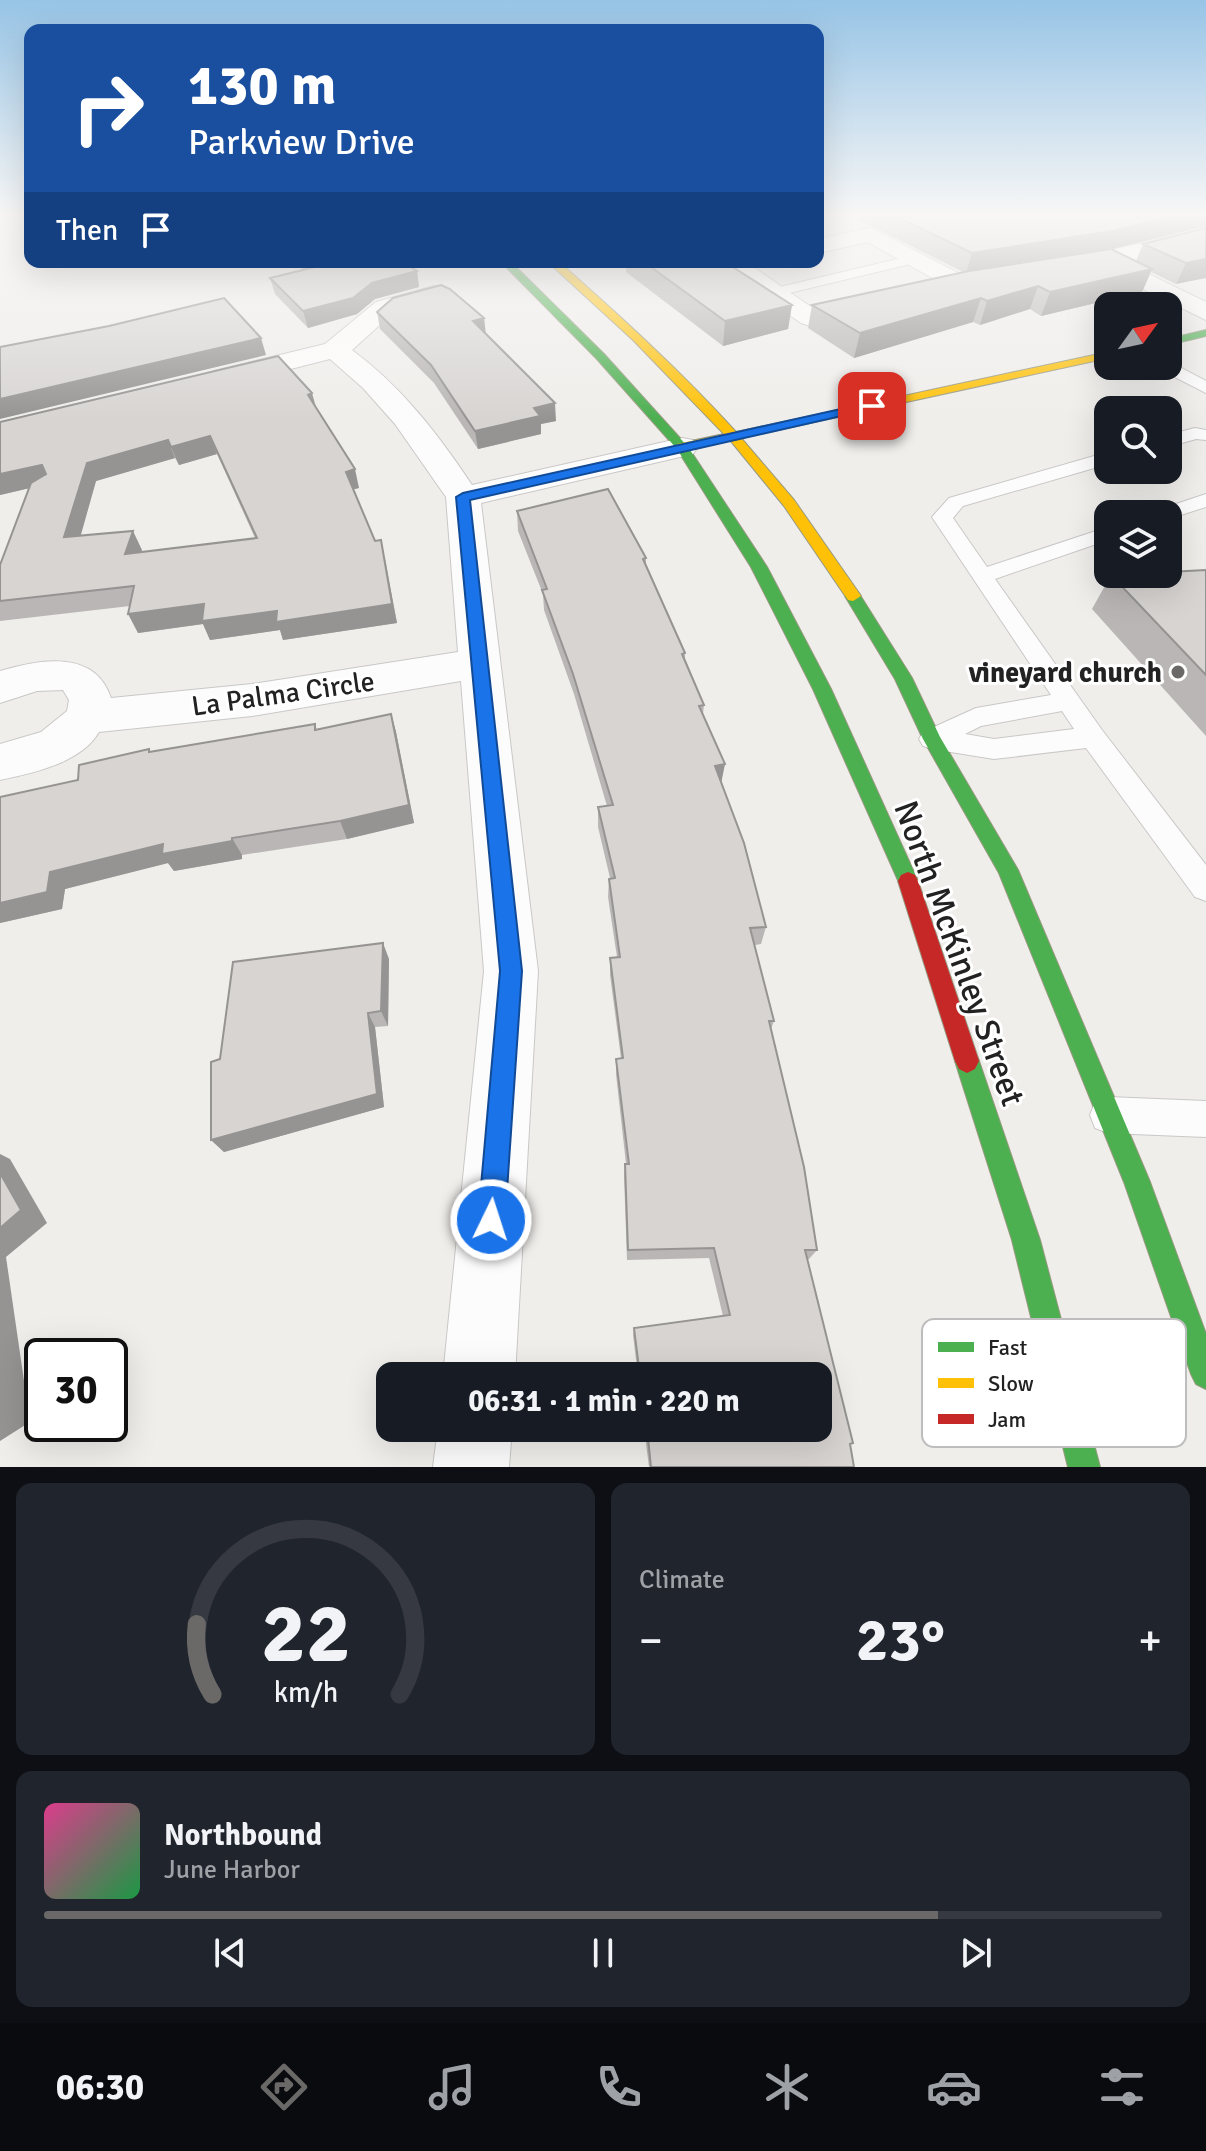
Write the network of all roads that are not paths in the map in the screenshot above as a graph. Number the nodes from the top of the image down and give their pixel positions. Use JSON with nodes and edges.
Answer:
{"nodes":[{"id":1,"x":526,"y":282,"type":"edge"},
{"id":2,"x":577,"y":282,"type":"edge"},
{"id":3,"x":756,"y":282,"type":"edge"},
{"id":4,"x":816,"y":282,"type":"edge"},
{"id":5,"x":958,"y":282,"type":"edge"},
{"id":6,"x":972,"y":282,"type":"edge"},
{"id":7,"x":1147,"y":282,"type":"edge"},
{"id":8,"x":961,"y":284,"type":"junction"},
{"id":9,"x":444,"y":290,"type":"edge"},
{"id":10,"x":931,"y":291,"type":"edge"},
{"id":11,"x":772,"y":293,"type":"junction"},
{"id":12,"x":886,"y":301,"type":"edge"},
{"id":13,"x":1206,"y":312,"type":"edge"},
{"id":14,"x":1206,"y":333,"type":"edge"},
{"id":15,"x":1182,"y":339,"type":"edge"},
{"id":16,"x":335,"y":350,"type":"junction"},
{"id":17,"x":1094,"y":358,"type":"edge"},
{"id":18,"x":1182,"y":374,"type":"edge"},
{"id":19,"x":198,"y":383,"type":"edge"},
{"id":20,"x":1206,"y":388,"type":"edge"},
{"id":21,"x":736,"y":435,"type":"junction"},
{"id":22,"x":1206,"y":435,"type":"edge"},
{"id":23,"x":1182,"y":437,"type":"edge"},
{"id":24,"x":682,"y":447,"type":"junction"},
{"id":25,"x":1094,"y":462,"type":"edge"},
{"id":26,"x":463,"y":497,"type":"junction"},
{"id":27,"x":1206,"y":500,"type":"edge"},
{"id":28,"x":1182,"y":508,"type":"edge"},
{"id":29,"x":1094,"y":538,"type":"edge"},
{"id":30,"x":982,"y":576,"type":"junction"},
{"id":31,"x":480,"y":663,"type":"junction"},
{"id":32,"x":0,"y":688,"type":"edge"},
{"id":33,"x":1068,"y":701,"type":"junction"},
{"id":34,"x":85,"y":717,"type":"junction"},
{"id":35,"x":1093,"y":737,"type":"junction"},
{"id":36,"x":932,"y":739,"type":"junction"},
{"id":37,"x":0,"y":762,"type":"edge"},
{"id":38,"x":1206,"y":888,"type":"edge"},
{"id":39,"x":1108,"y":1115,"type":"junction"},
{"id":40,"x":1206,"y":1119,"type":"edge"},
{"id":41,"x":1046,"y":1319,"type":"edge"},
{"id":42,"x":480,"y":1362,"type":"edge"},
{"id":43,"x":1206,"y":1374,"type":"edge"},
{"id":44,"x":474,"y":1442,"type":"edge"},
{"id":45,"x":1079,"y":1447,"type":"edge"},
{"id":46,"x":471,"y":1467,"type":"edge"},
{"id":47,"x":1084,"y":1467,"type":"edge"}],
"edges":[{"from":1,"to":24,"type":"main road","name":"North McKinley Street"},
{"from":2,"to":21,"type":"main road","name":"North McKinley Street"},
{"from":3,"to":11,"type":"street"},
{"from":4,"to":11,"type":"lane"},
{"from":5,"to":8,"type":"street"},
{"from":6,"to":8,"type":"street"},
{"from":7,"to":13,"type":"street"},
{"from":8,"to":10,"type":"street"},
{"from":9,"to":16,"type":"street"},
{"from":11,"to":12,"type":"street"},
{"from":14,"to":15,"type":"main road"},
{"from":16,"to":19,"type":"street"},
{"from":16,"to":26,"type":"street"},
{"from":17,"to":21,"type":"main road"},
{"from":18,"to":20,"type":"lane"},
{"from":21,"to":24,"type":"main road"},
{"from":21,"to":36,"type":"main road","name":"North McKinley Street"},
{"from":22,"to":23,"type":"lane"},
{"from":24,"to":26,"type":"street"},
{"from":24,"to":41,"type":"main road","name":"North McKinley Street"},
{"from":25,"to":30,"type":"lane"},
{"from":26,"to":31,"type":"street"},
{"from":27,"to":28,"type":"lane"},
{"from":29,"to":30,"type":"lane"},
{"from":30,"to":33,"type":"lane"},
{"from":31,"to":34,"type":"street","name":"La Palma Circle"},
{"from":31,"to":42,"type":"street"},
{"from":32,"to":34,"type":"street"},
{"from":33,"to":35,"type":"lane"},
{"from":33,"to":36,"type":"lane"},
{"from":34,"to":37,"type":"street"},
{"from":35,"to":36,"type":"lane"},
{"from":35,"to":38,"type":"lane"},
{"from":36,"to":39,"type":"main road","name":"North McKinley Street"},
{"from":39,"to":40,"type":"lane"},
{"from":39,"to":43,"type":"main road","name":"North McKinley Street"},
{"from":44,"to":46,"type":"street"},
{"from":45,"to":47,"type":"main road","name":"North McKinley Street"}]}
